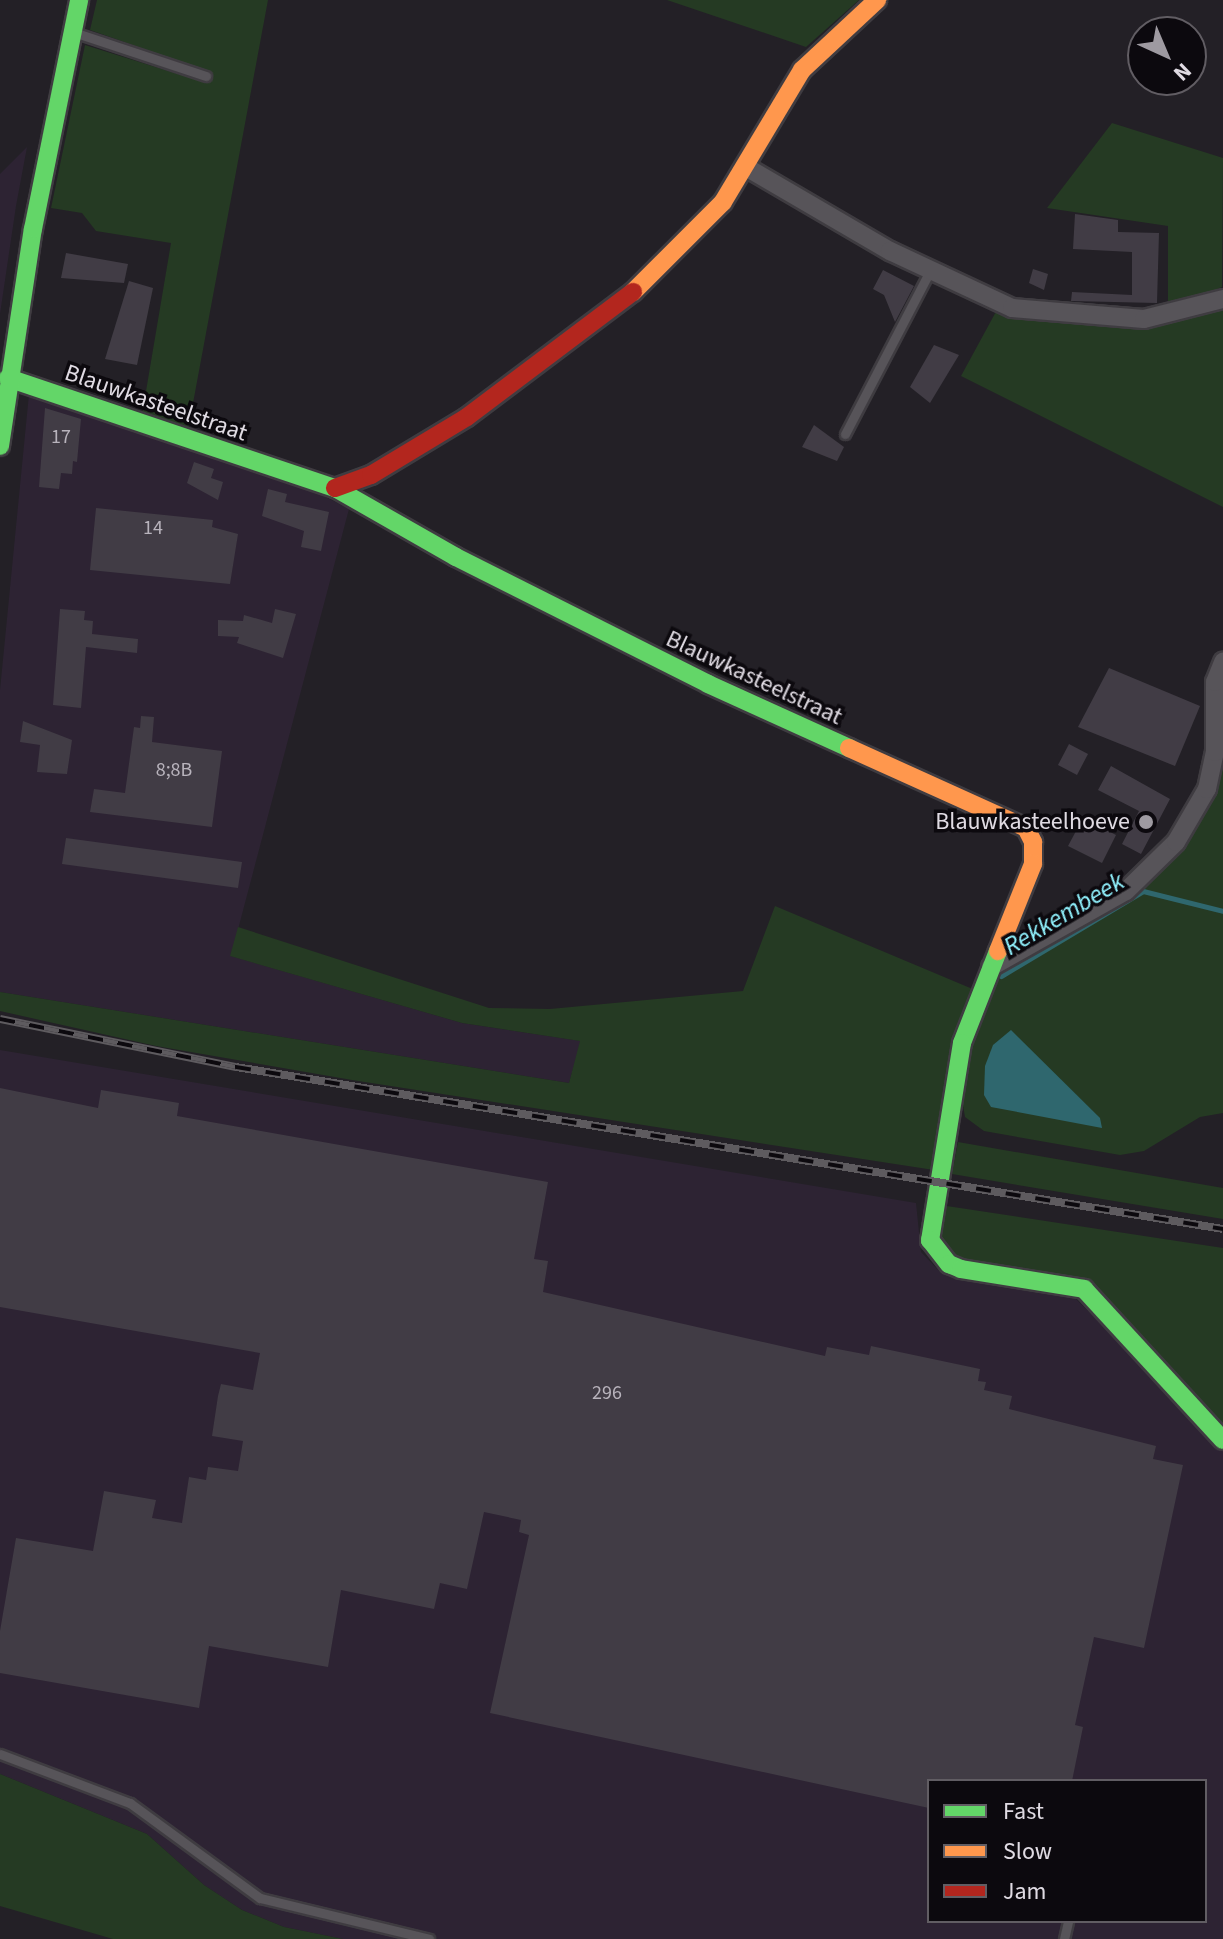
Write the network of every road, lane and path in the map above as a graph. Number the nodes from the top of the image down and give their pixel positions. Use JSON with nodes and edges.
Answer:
{"nodes":[{"id":1,"x":79,"y":0,"type":"edge"},
{"id":2,"x":877,"y":0,"type":"edge"},
{"id":3,"x":73,"y":32,"type":"junction"},
{"id":4,"x":206,"y":76,"type":"dead end"},
{"id":5,"x":746,"y":167,"type":"junction"},
{"id":6,"x":930,"y":271,"type":"junction"},
{"id":7,"x":1223,"y":299,"type":"edge"},
{"id":8,"x":8,"y":378,"type":"junction"},
{"id":9,"x":845,"y":434,"type":"dead end"},
{"id":10,"x":0,"y":446,"type":"edge"},
{"id":11,"x":335,"y":488,"type":"junction"},
{"id":12,"x":1223,"y":662,"type":"edge"},
{"id":13,"x":991,"y":967,"type":"junction"},
{"id":14,"x":1223,"y":1440,"type":"edge"},
{"id":15,"x":0,"y":1754,"type":"edge"},
{"id":16,"x":429,"y":1939,"type":"edge"}],
"edges":[{"from":1,"to":3,"type":"street"},
{"from":2,"to":5,"type":"street"},
{"from":3,"to":4,"type":"lane"},
{"from":3,"to":8,"type":"street"},
{"from":5,"to":6,"type":"street"},
{"from":5,"to":11,"type":"street"},
{"from":6,"to":7,"type":"street"},
{"from":6,"to":9,"type":"lane"},
{"from":8,"to":10,"type":"street"},
{"from":8,"to":11,"type":"street","name":"Blauwkasteelstraat"},
{"from":11,"to":13,"type":"street","name":"Blauwkasteelstraat"},
{"from":12,"to":13,"type":"street"},
{"from":13,"to":14,"type":"street","name":"Blauwkasteelstraat"},
{"from":15,"to":16,"type":"lane"}]}
